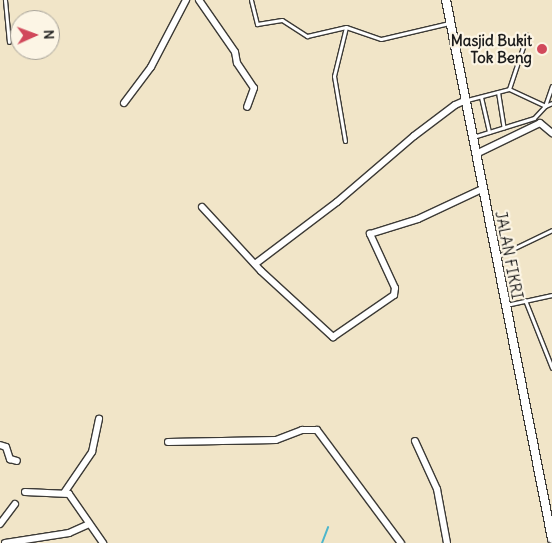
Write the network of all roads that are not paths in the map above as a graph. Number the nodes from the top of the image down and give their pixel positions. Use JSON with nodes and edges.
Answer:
{"nodes":[{"id":1,"x":4,"y":0,"type":"edge"},
{"id":2,"x":186,"y":0,"type":"edge"},
{"id":3,"x":199,"y":0,"type":"edge"},
{"id":4,"x":251,"y":0,"type":"edge"},
{"id":5,"x":446,"y":0,"type":"edge"},
{"id":6,"x":450,"y":23,"type":"junction"},
{"id":7,"x":346,"y":27,"type":"junction"},
{"id":8,"x":527,"y":35,"type":"dead end"},
{"id":9,"x":9,"y":42,"type":"dead end"},
{"id":10,"x":552,"y":86,"type":"edge"},
{"id":11,"x":509,"y":90,"type":"junction"},
{"id":12,"x":498,"y":92,"type":"junction"},
{"id":13,"x":481,"y":97,"type":"junction"},
{"id":14,"x":466,"y":100,"type":"junction"},
{"id":15,"x":124,"y":103,"type":"dead end"},
{"id":16,"x":552,"y":103,"type":"edge"},
{"id":17,"x":545,"y":106,"type":"junction"},
{"id":18,"x":246,"y":107,"type":"dead end"},
{"id":19,"x":504,"y":128,"type":"junction"},
{"id":20,"x":489,"y":132,"type":"junction"},
{"id":21,"x":552,"y":133,"type":"edge"},
{"id":22,"x":472,"y":137,"type":"junction"},
{"id":23,"x":345,"y":141,"type":"dead end"},
{"id":24,"x":476,"y":154,"type":"junction"},
{"id":25,"x":482,"y":189,"type":"junction"},
{"id":26,"x":202,"y":207,"type":"dead end"},
{"id":27,"x":552,"y":230,"type":"edge"},
{"id":28,"x":496,"y":257,"type":"junction"},
{"id":29,"x":254,"y":264,"type":"junction"},
{"id":30,"x":552,"y":295,"type":"edge"},
{"id":31,"x":525,"y":300,"type":"junction"},
{"id":32,"x":505,"y":305,"type":"junction"},
{"id":33,"x":552,"y":368,"type":"edge"},
{"id":34,"x":99,"y":419,"type":"dead end"},
{"id":35,"x":415,"y":441,"type":"dead end"},
{"id":36,"x":168,"y":442,"type":"dead end"},
{"id":37,"x":0,"y":445,"type":"edge"},
{"id":38,"x":17,"y":461,"type":"dead end"},
{"id":39,"x":25,"y":492,"type":"dead end"},
{"id":40,"x":64,"y":494,"type":"junction"},
{"id":41,"x":16,"y":504,"type":"dead end"},
{"id":42,"x":0,"y":524,"type":"edge"},
{"id":43,"x":89,"y":524,"type":"junction"},
{"id":44,"x":552,"y":539,"type":"edge"},
{"id":45,"x":0,"y":543,"type":"edge"},
{"id":46,"x":6,"y":543,"type":"edge"},
{"id":47,"x":103,"y":543,"type":"edge"},
{"id":48,"x":401,"y":543,"type":"edge"},
{"id":49,"x":447,"y":543,"type":"edge"},
{"id":50,"x":548,"y":543,"type":"edge"}],
"edges":[{"from":1,"to":9,"type":"lane"},
{"from":2,"to":15,"type":"street"},
{"from":3,"to":18,"type":"street"},
{"from":4,"to":7,"type":"lane"},
{"from":5,"to":6,"type":"street","name":"JALAN FIKRI"},
{"from":6,"to":7,"type":"lane"},
{"from":6,"to":14,"type":"street","name":"JALAN FIKRI"},
{"from":7,"to":23,"type":"lane"},
{"from":8,"to":11,"type":"lane"},
{"from":10,"to":17,"type":"lane"},
{"from":11,"to":12,"type":"lane"},
{"from":11,"to":17,"type":"lane"},
{"from":12,"to":13,"type":"lane"},
{"from":12,"to":19,"type":"lane"},
{"from":13,"to":14,"type":"lane"},
{"from":13,"to":20,"type":"lane"},
{"from":14,"to":22,"type":"street","name":"JALAN FIKRI"},
{"from":14,"to":29,"type":"street"},
{"from":16,"to":17,"type":"lane"},
{"from":17,"to":19,"type":"lane"},
{"from":19,"to":20,"type":"lane"},
{"from":20,"to":22,"type":"lane"},
{"from":21,"to":24,"type":"street"},
{"from":22,"to":24,"type":"street","name":"JALAN FIKRI"},
{"from":24,"to":25,"type":"street","name":"JALAN FIKRI"},
{"from":25,"to":28,"type":"street","name":"JALAN FIKRI"},
{"from":25,"to":29,"type":"street"},
{"from":26,"to":29,"type":"street"},
{"from":27,"to":28,"type":"lane"},
{"from":28,"to":32,"type":"street","name":"JALAN FIKRI"},
{"from":30,"to":31,"type":"lane"},
{"from":31,"to":32,"type":"lane"},
{"from":31,"to":33,"type":"lane"},
{"from":32,"to":44,"type":"street","name":"JALAN FIKRI"},
{"from":34,"to":40,"type":"street"},
{"from":35,"to":49,"type":"street"},
{"from":36,"to":48,"type":"street"},
{"from":37,"to":38,"type":"street"},
{"from":39,"to":40,"type":"street"},
{"from":40,"to":43,"type":"street"},
{"from":41,"to":42,"type":"street"},
{"from":43,"to":46,"type":"street"},
{"from":43,"to":47,"type":"street"},
{"from":44,"to":50,"type":"street"},
{"from":45,"to":46,"type":"street"}]}
